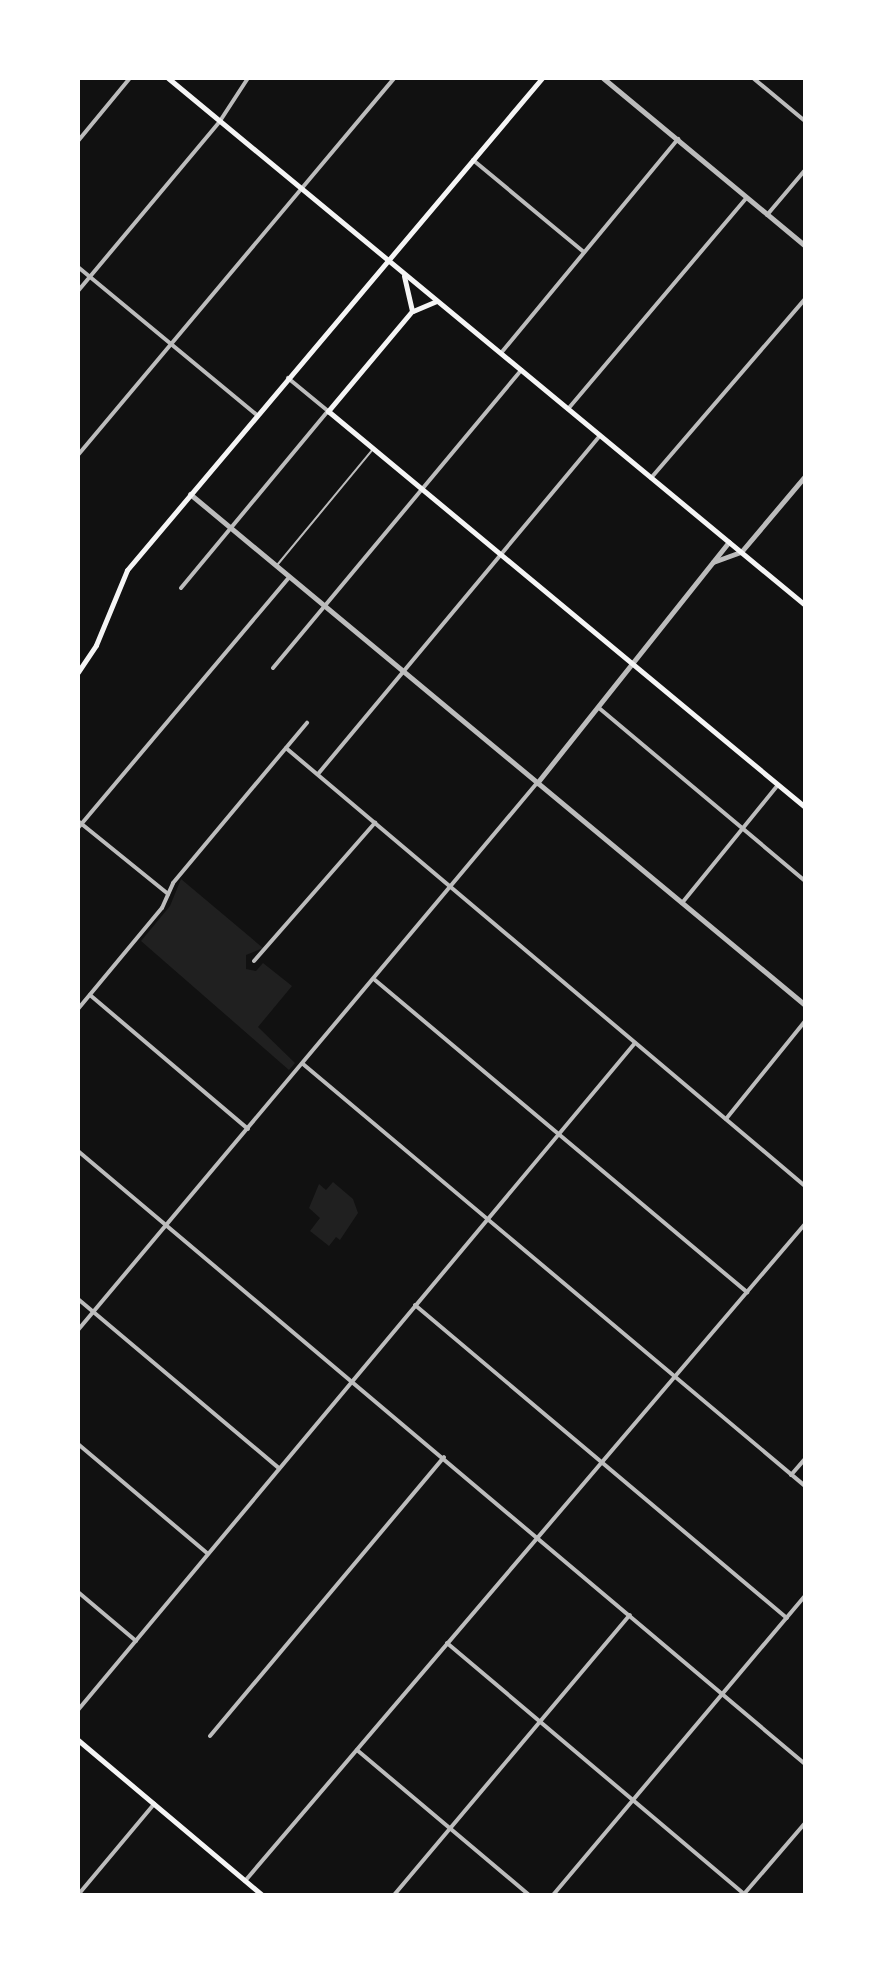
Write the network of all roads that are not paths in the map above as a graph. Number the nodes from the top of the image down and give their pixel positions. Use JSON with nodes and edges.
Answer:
{"nodes":[{"id":1,"x":130,"y":78,"type":"edge"},
{"id":2,"x":168,"y":78,"type":"edge"},
{"id":3,"x":248,"y":78,"type":"edge"},
{"id":4,"x":394,"y":78,"type":"edge"},
{"id":5,"x":603,"y":78,"type":"edge"},
{"id":6,"x":753,"y":78,"type":"edge"},
{"id":7,"x":539,"y":79,"type":"edge"},
{"id":8,"x":220,"y":121,"type":"junction"},
{"id":9,"x":805,"y":121,"type":"edge"},
{"id":10,"x":678,"y":139,"type":"junction"},
{"id":11,"x":78,"y":141,"type":"edge"},
{"id":12,"x":473,"y":160,"type":"junction"},
{"id":13,"x":805,"y":170,"type":"edge"},
{"id":14,"x":299,"y":189,"type":"junction"},
{"id":15,"x":747,"y":197,"type":"junction"},
{"id":16,"x":767,"y":215,"type":"junction"},
{"id":17,"x":805,"y":246,"type":"edge"},
{"id":18,"x":584,"y":252,"type":"junction"},
{"id":19,"x":388,"y":262,"type":"junction"},
{"id":20,"x":78,"y":267,"type":"edge"},
{"id":21,"x":404,"y":275,"type":"junction"},
{"id":22,"x":90,"y":277,"type":"junction"},
{"id":23,"x":78,"y":291,"type":"edge"},
{"id":24,"x":805,"y":299,"type":"edge"},
{"id":25,"x":437,"y":302,"type":"junction"},
{"id":26,"x":412,"y":311,"type":"junction"},
{"id":27,"x":171,"y":344,"type":"junction"},
{"id":28,"x":501,"y":353,"type":"junction"},
{"id":29,"x":521,"y":370,"type":"junction"},
{"id":30,"x":288,"y":378,"type":"junction"},
{"id":31,"x":568,"y":409,"type":"junction"},
{"id":32,"x":328,"y":411,"type":"junction"},
{"id":33,"x":257,"y":415,"type":"junction"},
{"id":34,"x":600,"y":436,"type":"junction"},
{"id":35,"x":374,"y":449,"type":"junction"},
{"id":36,"x":78,"y":455,"type":"edge"},
{"id":37,"x":805,"y":476,"type":"edge"},
{"id":38,"x":651,"y":478,"type":"junction"},
{"id":39,"x":424,"y":489,"type":"junction"},
{"id":40,"x":190,"y":494,"type":"junction"},
{"id":41,"x":231,"y":529,"type":"junction"},
{"id":42,"x":729,"y":542,"type":"junction"},
{"id":43,"x":741,"y":552,"type":"junction"},
{"id":44,"x":501,"y":553,"type":"junction"},
{"id":45,"x":712,"y":562,"type":"junction"},
{"id":46,"x":276,"y":566,"type":"junction"},
{"id":47,"x":289,"y":577,"type":"junction"},
{"id":48,"x":181,"y":588,"type":"dead end"},
{"id":49,"x":324,"y":605,"type":"junction"},
{"id":50,"x":805,"y":605,"type":"edge"},
{"id":51,"x":631,"y":663,"type":"junction"},
{"id":52,"x":273,"y":668,"type":"dead end"},
{"id":53,"x":78,"y":672,"type":"edge"},
{"id":54,"x":405,"y":672,"type":"junction"},
{"id":55,"x":599,"y":708,"type":"junction"},
{"id":56,"x":307,"y":723,"type":"dead end"},
{"id":57,"x":286,"y":748,"type":"junction"},
{"id":58,"x":318,"y":774,"type":"junction"},
{"id":59,"x":537,"y":783,"type":"junction"},
{"id":60,"x":778,"y":785,"type":"junction"},
{"id":61,"x":805,"y":807,"type":"edge"},
{"id":62,"x":375,"y":823,"type":"junction"},
{"id":63,"x":79,"y":824,"type":"edge"},
{"id":64,"x":741,"y":828,"type":"junction"},
{"id":65,"x":805,"y":881,"type":"edge"},
{"id":66,"x":452,"y":887,"type":"junction"},
{"id":67,"x":168,"y":894,"type":"junction"},
{"id":68,"x":682,"y":903,"type":"junction"},
{"id":69,"x":254,"y":961,"type":"dead end"},
{"id":70,"x":375,"y":979,"type":"junction"},
{"id":71,"x":90,"y":995,"type":"junction"},
{"id":72,"x":805,"y":1005,"type":"edge"},
{"id":73,"x":78,"y":1009,"type":"edge"},
{"id":74,"x":805,"y":1021,"type":"edge"},
{"id":75,"x":635,"y":1043,"type":"junction"},
{"id":76,"x":303,"y":1064,"type":"junction"},
{"id":77,"x":725,"y":1119,"type":"junction"},
{"id":78,"x":248,"y":1129,"type":"junction"},
{"id":79,"x":558,"y":1134,"type":"junction"},
{"id":80,"x":78,"y":1151,"type":"edge"},
{"id":81,"x":805,"y":1186,"type":"edge"},
{"id":82,"x":487,"y":1219,"type":"junction"},
{"id":83,"x":805,"y":1224,"type":"edge"},
{"id":84,"x":167,"y":1226,"type":"junction"},
{"id":85,"x":747,"y":1292,"type":"junction"},
{"id":86,"x":78,"y":1299,"type":"edge"},
{"id":87,"x":415,"y":1305,"type":"junction"},
{"id":88,"x":93,"y":1312,"type":"junction"},
{"id":89,"x":78,"y":1330,"type":"edge"},
{"id":90,"x":674,"y":1376,"type":"junction"},
{"id":91,"x":351,"y":1381,"type":"junction"},
{"id":92,"x":78,"y":1444,"type":"edge"},
{"id":93,"x":444,"y":1457,"type":"junction"},
{"id":94,"x":805,"y":1459,"type":"edge"},
{"id":95,"x":601,"y":1461,"type":"junction"},
{"id":96,"x":279,"y":1468,"type":"junction"},
{"id":97,"x":791,"y":1475,"type":"junction"},
{"id":98,"x":805,"y":1486,"type":"edge"},
{"id":99,"x":537,"y":1536,"type":"junction"},
{"id":100,"x":208,"y":1554,"type":"junction"},
{"id":101,"x":78,"y":1592,"type":"edge"},
{"id":102,"x":805,"y":1596,"type":"edge"},
{"id":103,"x":630,"y":1615,"type":"junction"},
{"id":104,"x":787,"y":1618,"type":"junction"},
{"id":105,"x":136,"y":1641,"type":"junction"},
{"id":106,"x":447,"y":1643,"type":"junction"},
{"id":107,"x":723,"y":1694,"type":"junction"},
{"id":108,"x":78,"y":1710,"type":"edge"},
{"id":109,"x":540,"y":1722,"type":"junction"},
{"id":110,"x":210,"y":1736,"type":"dead end"},
{"id":111,"x":78,"y":1740,"type":"edge"},
{"id":112,"x":357,"y":1750,"type":"junction"},
{"id":113,"x":805,"y":1764,"type":"edge"},
{"id":114,"x":633,"y":1800,"type":"junction"},
{"id":115,"x":154,"y":1804,"type":"junction"},
{"id":116,"x":805,"y":1823,"type":"edge"},
{"id":117,"x":450,"y":1828,"type":"junction"},
{"id":118,"x":245,"y":1881,"type":"junction"},
{"id":119,"x":78,"y":1895,"type":"edge"},
{"id":120,"x":262,"y":1895,"type":"edge"},
{"id":121,"x":394,"y":1895,"type":"edge"},
{"id":122,"x":529,"y":1895,"type":"edge"},
{"id":123,"x":553,"y":1895,"type":"edge"},
{"id":124,"x":744,"y":1895,"type":"edge"}],
"edges":[{"from":1,"to":11,"type":"street"},
{"from":2,"to":8,"type":"main road"},
{"from":3,"to":8,"type":"street"},
{"from":4,"to":14,"type":"street"},
{"from":5,"to":10,"type":"street"},
{"from":6,"to":9,"type":"street"},
{"from":7,"to":12,"type":"main road"},
{"from":8,"to":14,"type":"main road"},
{"from":8,"to":22,"type":"street"},
{"from":10,"to":15,"type":"street"},
{"from":10,"to":18,"type":"street"},
{"from":12,"to":18,"type":"street"},
{"from":12,"to":19,"type":"main road"},
{"from":13,"to":16,"type":"street"},
{"from":14,"to":19,"type":"main road"},
{"from":14,"to":27,"type":"street"},
{"from":15,"to":16,"type":"street"},
{"from":15,"to":31,"type":"street"},
{"from":16,"to":17,"type":"street"},
{"from":18,"to":28,"type":"street"},
{"from":19,"to":21,"type":"main road"},
{"from":19,"to":30,"type":"main road"},
{"from":20,"to":22,"type":"street"},
{"from":21,"to":25,"type":"main road"},
{"from":21,"to":26,"type":"main road"},
{"from":22,"to":23,"type":"street"},
{"from":22,"to":27,"type":"street"},
{"from":24,"to":38,"type":"street"},
{"from":25,"to":26,"type":"main road"},
{"from":25,"to":28,"type":"main road"},
{"from":26,"to":32,"type":"main road"},
{"from":27,"to":33,"type":"street"},
{"from":27,"to":36,"type":"street"},
{"from":28,"to":29,"type":"main road"},
{"from":29,"to":31,"type":"main road"},
{"from":29,"to":39,"type":"street"},
{"from":30,"to":32,"type":"street"},
{"from":30,"to":33,"type":"main road"},
{"from":31,"to":34,"type":"main road"},
{"from":32,"to":35,"type":"main road"},
{"from":32,"to":41,"type":"street"},
{"from":33,"to":40,"type":"main road"},
{"from":34,"to":38,"type":"main road"},
{"from":34,"to":44,"type":"street"},
{"from":35,"to":39,"type":"main road"},
{"from":35,"to":46,"type":"lane"},
{"from":37,"to":43,"type":"street"},
{"from":38,"to":42,"type":"main road"},
{"from":39,"to":44,"type":"main road"},
{"from":39,"to":49,"type":"street"},
{"from":40,"to":41,"type":"street"},
{"from":40,"to":53,"type":"main road"},
{"from":41,"to":46,"type":"street"},
{"from":41,"to":48,"type":"street"},
{"from":42,"to":43,"type":"main road"},
{"from":42,"to":45,"type":"street"},
{"from":43,"to":45,"type":"street"},
{"from":43,"to":50,"type":"main road"},
{"from":44,"to":51,"type":"main road"},
{"from":44,"to":54,"type":"street"},
{"from":45,"to":51,"type":"street"},
{"from":46,"to":47,"type":"street"},
{"from":47,"to":49,"type":"street"},
{"from":47,"to":63,"type":"street"},
{"from":49,"to":52,"type":"street"},
{"from":49,"to":54,"type":"street"},
{"from":51,"to":55,"type":"street"},
{"from":51,"to":60,"type":"main road"},
{"from":54,"to":58,"type":"street"},
{"from":54,"to":59,"type":"street"},
{"from":55,"to":59,"type":"street"},
{"from":55,"to":64,"type":"street"},
{"from":56,"to":57,"type":"street"},
{"from":57,"to":58,"type":"street"},
{"from":57,"to":67,"type":"street"},
{"from":58,"to":62,"type":"street"},
{"from":59,"to":66,"type":"street"},
{"from":59,"to":68,"type":"street"},
{"from":60,"to":61,"type":"main road"},
{"from":60,"to":64,"type":"street"},
{"from":62,"to":66,"type":"street"},
{"from":62,"to":69,"type":"street"},
{"from":63,"to":67,"type":"street"},
{"from":64,"to":65,"type":"street"},
{"from":64,"to":68,"type":"street"},
{"from":66,"to":70,"type":"street"},
{"from":66,"to":75,"type":"street"},
{"from":67,"to":71,"type":"street"},
{"from":68,"to":72,"type":"street"},
{"from":70,"to":76,"type":"street"},
{"from":70,"to":79,"type":"street"},
{"from":71,"to":73,"type":"street"},
{"from":71,"to":78,"type":"street"},
{"from":74,"to":77,"type":"street"},
{"from":75,"to":77,"type":"street"},
{"from":75,"to":79,"type":"street"},
{"from":76,"to":78,"type":"street"},
{"from":76,"to":82,"type":"street"},
{"from":77,"to":81,"type":"street"},
{"from":78,"to":84,"type":"street"},
{"from":79,"to":82,"type":"street"},
{"from":79,"to":85,"type":"street"},
{"from":80,"to":84,"type":"street"},
{"from":82,"to":87,"type":"street"},
{"from":82,"to":90,"type":"street"},
{"from":83,"to":85,"type":"street"},
{"from":84,"to":88,"type":"street"},
{"from":84,"to":91,"type":"street"},
{"from":85,"to":90,"type":"street"},
{"from":86,"to":88,"type":"street"},
{"from":87,"to":91,"type":"street"},
{"from":87,"to":95,"type":"street"},
{"from":88,"to":89,"type":"street"},
{"from":88,"to":96,"type":"street"},
{"from":90,"to":95,"type":"street"},
{"from":90,"to":97,"type":"street"},
{"from":91,"to":93,"type":"street"},
{"from":91,"to":96,"type":"street"},
{"from":92,"to":100,"type":"street"},
{"from":93,"to":99,"type":"street"},
{"from":93,"to":110,"type":"street"},
{"from":94,"to":97,"type":"street"},
{"from":95,"to":99,"type":"street"},
{"from":95,"to":104,"type":"street"},
{"from":96,"to":100,"type":"street"},
{"from":97,"to":98,"type":"street"},
{"from":99,"to":103,"type":"street"},
{"from":99,"to":106,"type":"street"},
{"from":100,"to":105,"type":"street"},
{"from":101,"to":105,"type":"street"},
{"from":102,"to":104,"type":"street"},
{"from":103,"to":107,"type":"street"},
{"from":103,"to":109,"type":"street"},
{"from":104,"to":107,"type":"street"},
{"from":105,"to":108,"type":"street"},
{"from":106,"to":109,"type":"street"},
{"from":106,"to":112,"type":"street"},
{"from":107,"to":113,"type":"street"},
{"from":107,"to":114,"type":"street"},
{"from":109,"to":114,"type":"street"},
{"from":109,"to":117,"type":"street"},
{"from":111,"to":115,"type":"main road"},
{"from":112,"to":117,"type":"street"},
{"from":112,"to":118,"type":"street"},
{"from":114,"to":123,"type":"street"},
{"from":114,"to":124,"type":"street"},
{"from":115,"to":118,"type":"main road"},
{"from":115,"to":119,"type":"street"},
{"from":116,"to":124,"type":"street"},
{"from":117,"to":121,"type":"street"},
{"from":117,"to":122,"type":"street"},
{"from":118,"to":120,"type":"main road"}]}
